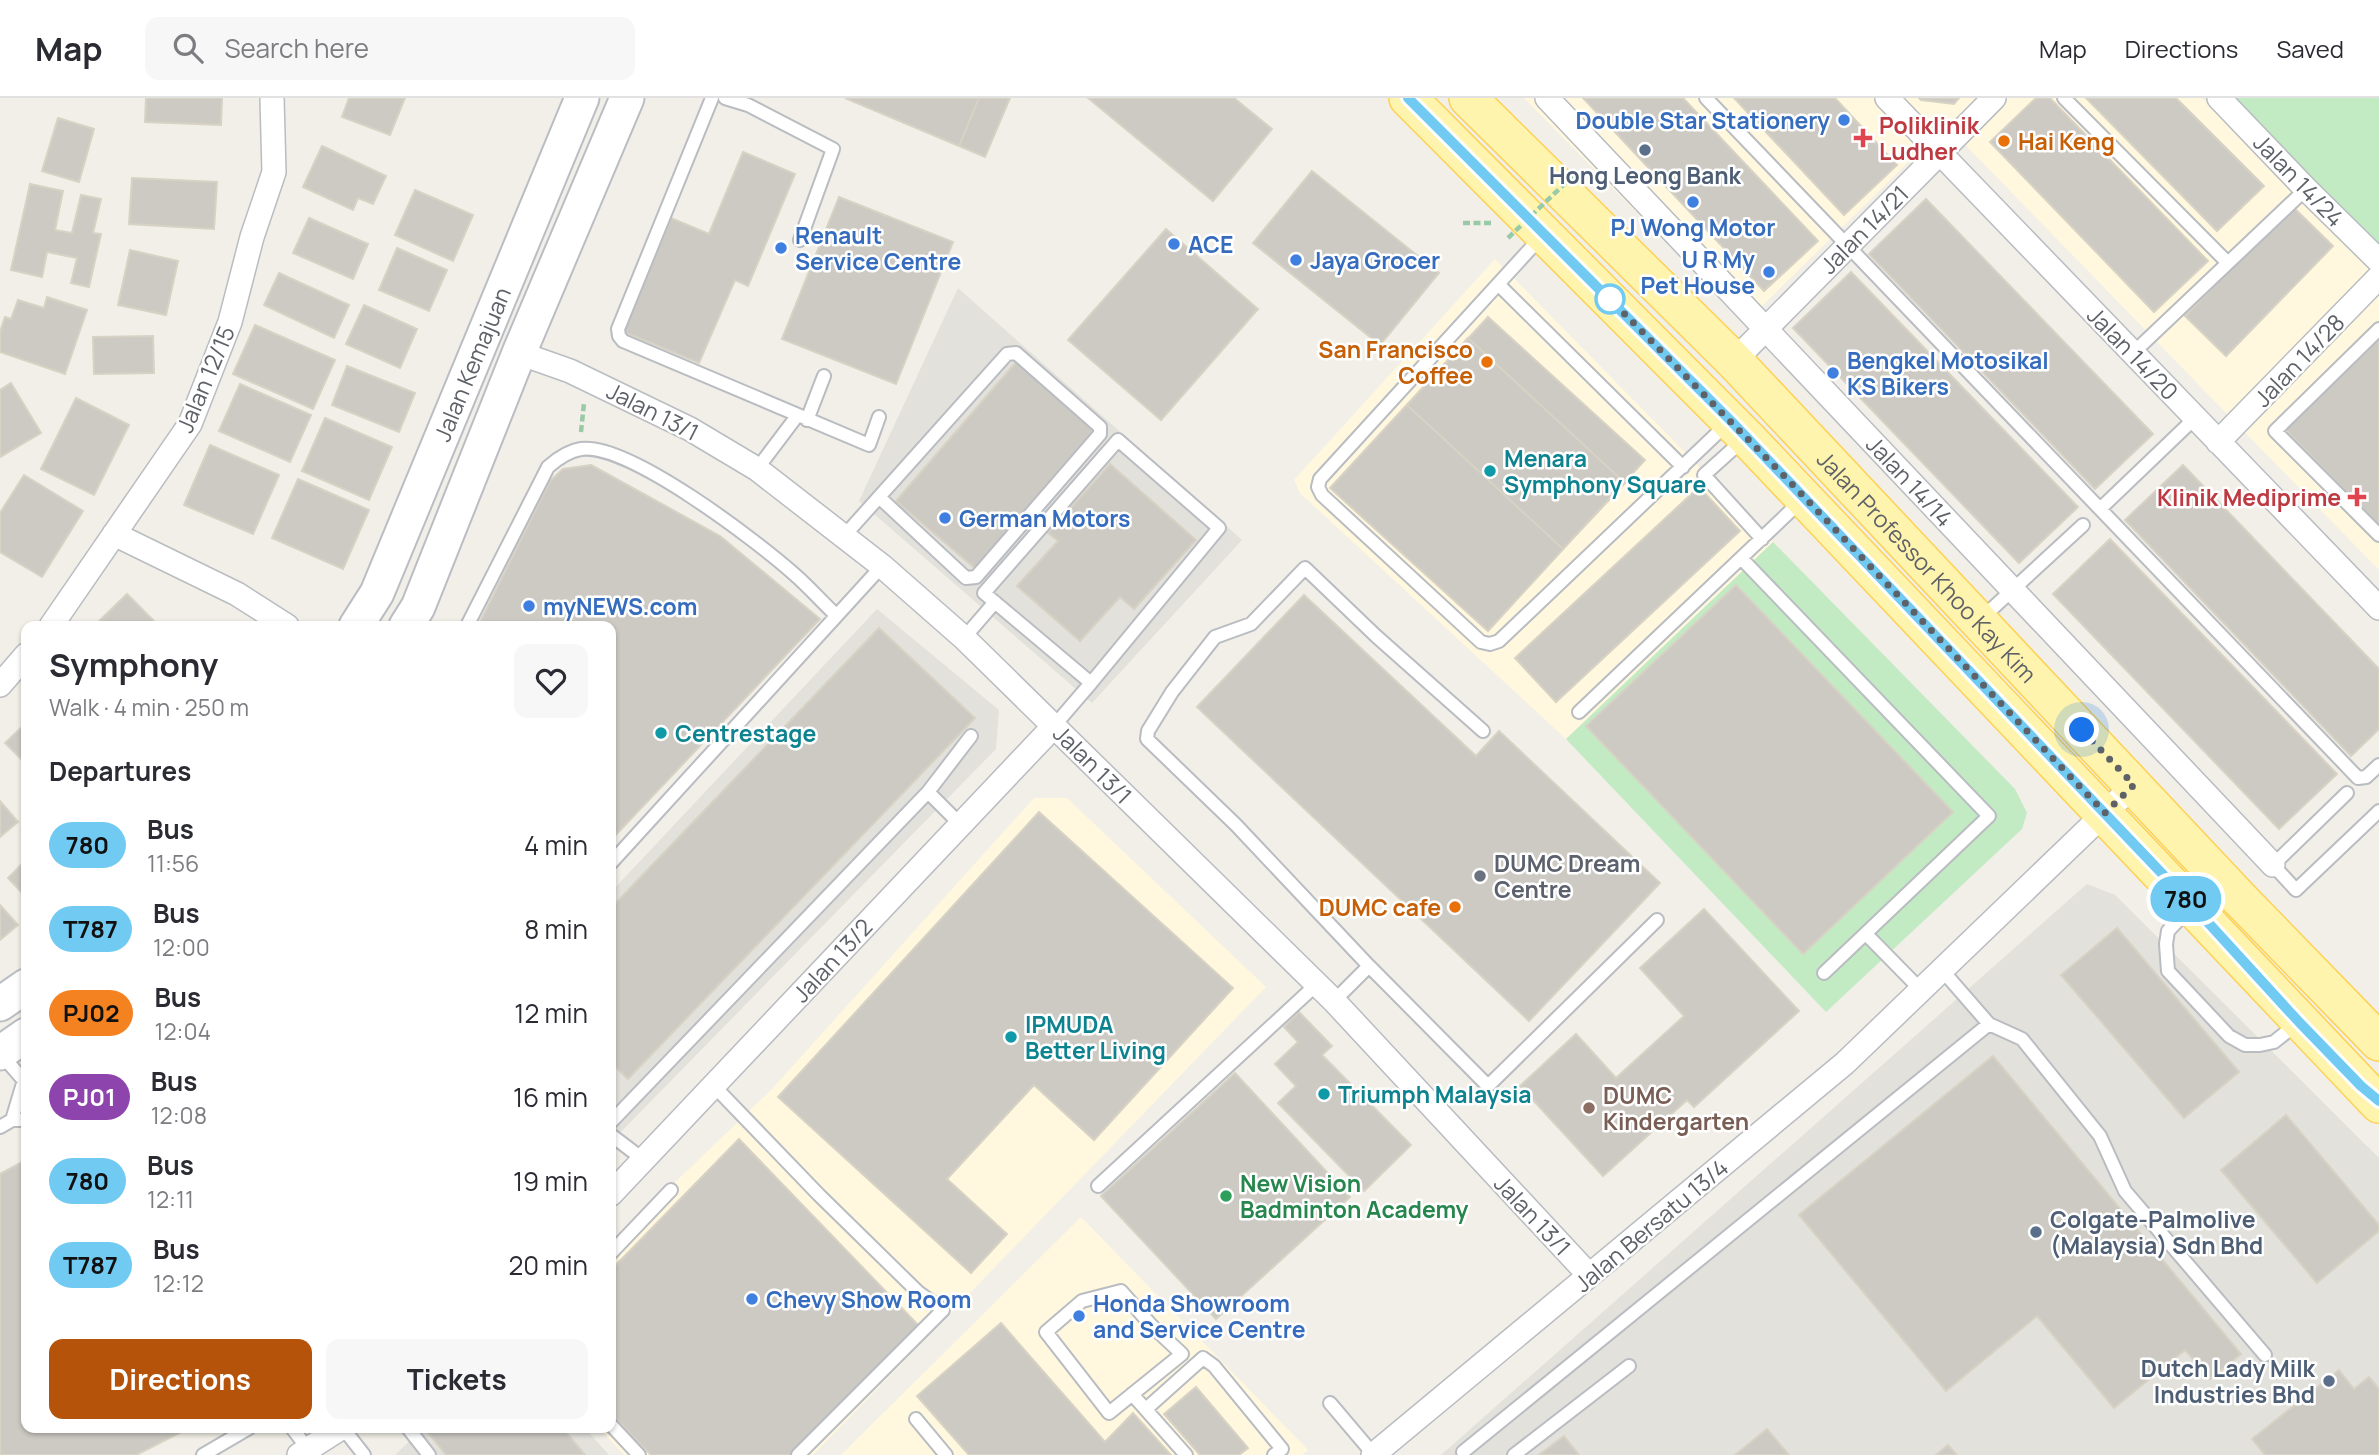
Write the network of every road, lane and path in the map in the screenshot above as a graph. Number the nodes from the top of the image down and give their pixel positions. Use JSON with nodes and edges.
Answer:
{"nodes":[{"id":1,"x":272,"y":98,"type":"edge"},
{"id":2,"x":582,"y":98,"type":"edge"},
{"id":3,"x":627,"y":98,"type":"edge"},
{"id":4,"x":712,"y":98,"type":"edge"},
{"id":5,"x":725,"y":98,"type":"edge"},
{"id":6,"x":1408,"y":98,"type":"edge"},
{"id":7,"x":1468,"y":98,"type":"edge"},
{"id":8,"x":1706,"y":98,"type":"edge"},
{"id":9,"x":1887,"y":98,"type":"edge"},
{"id":10,"x":1994,"y":98,"type":"edge"},
{"id":11,"x":2064,"y":98,"type":"edge"},
{"id":12,"x":2219,"y":98,"type":"edge"},
{"id":13,"x":1551,"y":99,"type":"edge"},
{"id":14,"x":1940,"y":153,"type":"junction"},
{"id":15,"x":1578,"y":171,"type":"dead end"},
{"id":16,"x":2306,"y":189,"type":"junction"},
{"id":17,"x":1463,"y":223,"type":"dead end"},
{"id":18,"x":1493,"y":223,"type":"dead end"},
{"id":19,"x":1544,"y":233,"type":"junction"},
{"id":20,"x":1508,"y":238,"type":"dead end"},
{"id":21,"x":800,"y":240,"type":"dead end"},
{"id":22,"x":1848,"y":245,"type":"junction"},
{"id":23,"x":2379,"y":261,"type":"edge"},
{"id":24,"x":2228,"y":263,"type":"junction"},
{"id":25,"x":2379,"y":277,"type":"edge"},
{"id":26,"x":1498,"y":284,"type":"junction"},
{"id":27,"x":1766,"y":328,"type":"junction"},
{"id":28,"x":2379,"y":329,"type":"edge"},
{"id":29,"x":519,"y":353,"type":"junction"},
{"id":30,"x":2133,"y":353,"type":"junction"},
{"id":31,"x":1734,"y":361,"type":"junction"},
{"id":32,"x":824,"y":376,"type":"dead end"},
{"id":33,"x":585,"y":395,"type":"dead end"},
{"id":34,"x":879,"y":417,"type":"dead end"},
{"id":35,"x":802,"y":418,"type":"junction"},
{"id":36,"x":2195,"y":418,"type":"junction"},
{"id":37,"x":1738,"y":429,"type":"junction"},
{"id":38,"x":2218,"y":442,"type":"junction"},
{"id":39,"x":582,"y":449,"type":"junction"},
{"id":40,"x":1683,"y":467,"type":"junction"},
{"id":41,"x":757,"y":469,"type":"junction"},
{"id":42,"x":879,"y":497,"type":"junction"},
{"id":43,"x":1805,"y":498,"type":"junction"},
{"id":44,"x":2100,"y":509,"type":"junction"},
{"id":45,"x":2083,"y":525,"type":"dead end"},
{"id":46,"x":114,"y":534,"type":"junction"},
{"id":47,"x":845,"y":535,"type":"junction"},
{"id":48,"x":2379,"y":535,"type":"edge"},
{"id":49,"x":1762,"y":538,"type":"junction"},
{"id":50,"x":1741,"y":558,"type":"junction"},
{"id":51,"x":882,"y":566,"type":"junction"},
{"id":52,"x":2014,"y":591,"type":"junction"},
{"id":53,"x":995,"y":602,"type":"junction"},
{"id":54,"x":2379,"y":608,"type":"edge"},
{"id":55,"x":836,"y":615,"type":"junction"},
{"id":56,"x":54,"y":621,"type":"edge"},
{"id":57,"x":279,"y":621,"type":"edge"},
{"id":58,"x":359,"y":621,"type":"edge"},
{"id":59,"x":409,"y":621,"type":"edge"},
{"id":60,"x":470,"y":621,"type":"edge"},
{"id":61,"x":1979,"y":621,"type":"junction"},
{"id":62,"x":964,"y":638,"type":"junction"},
{"id":63,"x":21,"y":661,"type":"edge"},
{"id":64,"x":1091,"y":683,"type":"junction"},
{"id":65,"x":0,"y":685,"type":"edge"},
{"id":66,"x":1579,"y":712,"type":"dead end"},
{"id":67,"x":1054,"y":726,"type":"junction"},
{"id":68,"x":1483,"y":731,"type":"dead end"},
{"id":69,"x":971,"y":736,"type":"dead end"},
{"id":70,"x":2379,"y":765,"type":"edge"},
{"id":71,"x":2134,"y":785,"type":"junction"},
{"id":72,"x":928,"y":792,"type":"junction"},
{"id":73,"x":2347,"y":793,"type":"dead end"},
{"id":74,"x":2379,"y":811,"type":"edge"},
{"id":75,"x":2105,"y":813,"type":"junction"},
{"id":76,"x":961,"y":825,"type":"junction"},
{"id":77,"x":616,"y":857,"type":"edge"},
{"id":78,"x":2273,"y":865,"type":"junction"},
{"id":79,"x":2192,"y":905,"type":"junction"},
{"id":80,"x":1657,"y":920,"type":"dead end"},
{"id":81,"x":1866,"y":934,"type":"junction"},
{"id":82,"x":1369,"y":966,"type":"junction"},
{"id":83,"x":1942,"y":970,"type":"junction"},
{"id":84,"x":1824,"y":973,"type":"dead end"},
{"id":85,"x":1317,"y":984,"type":"junction"},
{"id":86,"x":1921,"y":990,"type":"junction"},
{"id":87,"x":1334,"y":1001,"type":"junction"},
{"id":88,"x":21,"y":1008,"type":"edge"},
{"id":89,"x":2299,"y":1022,"type":"junction"},
{"id":90,"x":1989,"y":1024,"type":"junction"},
{"id":91,"x":15,"y":1034,"type":"edge"},
{"id":92,"x":2379,"y":1042,"type":"edge"},
{"id":93,"x":21,"y":1062,"type":"edge"},
{"id":94,"x":714,"y":1086,"type":"junction"},
{"id":95,"x":21,"y":1093,"type":"edge"},
{"id":96,"x":2373,"y":1097,"type":"edge"},
{"id":97,"x":616,"y":1117,"type":"edge"},
{"id":98,"x":21,"y":1120,"type":"edge"},
{"id":99,"x":12,"y":1121,"type":"junction"},
{"id":100,"x":0,"y":1127,"type":"edge"},
{"id":101,"x":616,"y":1139,"type":"edge"},
{"id":102,"x":644,"y":1160,"type":"junction"},
{"id":103,"x":1098,"y":1186,"type":"dead end"},
{"id":104,"x":616,"y":1189,"type":"edge"},
{"id":105,"x":671,"y":1190,"type":"dead end"},
{"id":106,"x":616,"y":1248,"type":"edge"},
{"id":107,"x":1589,"y":1276,"type":"junction"},
{"id":108,"x":2265,"y":1355,"type":"dead end"},
{"id":109,"x":1629,"y":1366,"type":"dead end"},
{"id":110,"x":1132,"y":1394,"type":"junction"},
{"id":111,"x":1330,"y":1403,"type":"dead end"},
{"id":112,"x":1146,"y":1409,"type":"junction"},
{"id":113,"x":916,"y":1419,"type":"dead end"},
{"id":114,"x":616,"y":1430,"type":"edge"},
{"id":115,"x":240,"y":1433,"type":"edge"},
{"id":116,"x":412,"y":1433,"type":"edge"},
{"id":117,"x":322,"y":1438,"type":"edge"},
{"id":118,"x":1464,"y":1452,"type":"dead end"},
{"id":119,"x":203,"y":1455,"type":"edge"},
{"id":120,"x":364,"y":1455,"type":"edge"},
{"id":121,"x":429,"y":1455,"type":"edge"},
{"id":122,"x":639,"y":1455,"type":"edge"},
{"id":123,"x":798,"y":1455,"type":"edge"},
{"id":124,"x":946,"y":1455,"type":"edge"},
{"id":125,"x":1186,"y":1455,"type":"edge"},
{"id":126,"x":1274,"y":1455,"type":"edge"},
{"id":127,"x":1373,"y":1455,"type":"edge"},
{"id":128,"x":1514,"y":1455,"type":"edge"}],
"edges":[{"from":1,"to":46,"type":"street","name":"Jalan 12/15"},
{"from":2,"to":58,"type":"main road","name":"Jalan Kemajuan"},
{"from":3,"to":29,"type":"main road","name":"Jalan Kemajuan"},
{"from":4,"to":35,"type":"lane"},
{"from":5,"to":21,"type":"lane"},
{"from":6,"to":19,"type":"main road","name":"Jalan Professor Khoo Kay Kim"},
{"from":7,"to":31,"type":"main road","name":"Jalan Professor Khoo Kay Kim"},
{"from":8,"to":22,"type":"lane"},
{"from":9,"to":14,"type":"street","name":"Jalan 14/20"},
{"from":10,"to":14,"type":"street","name":"Jalan 14/21"},
{"from":11,"to":24,"type":"lane"},
{"from":12,"to":16,"type":"street","name":"Jalan 14/24"},
{"from":13,"to":27,"type":"street","name":"Jalan 14/14"},
{"from":14,"to":22,"type":"street","name":"Jalan 14/21"},
{"from":14,"to":30,"type":"street","name":"Jalan 14/20"},
{"from":15,"to":20,"type":"path","bridge":true},
{"from":16,"to":23,"type":"street","name":"Jalan 14/24"},
{"from":16,"to":24,"type":"lane"},
{"from":17,"to":18,"type":"path"},
{"from":19,"to":26,"type":"lane"},
{"from":19,"to":37,"type":"main road","name":"Jalan Professor Khoo Kay Kim"},
{"from":22,"to":27,"type":"street","name":"Jalan 14/21"},
{"from":22,"to":44,"type":"lane"},
{"from":24,"to":30,"type":"lane"},
{"from":25,"to":38,"type":"street","name":"Jalan 14/28"},
{"from":26,"to":40,"type":"lane"},
{"from":26,"to":40,"type":"lane"},
{"from":27,"to":31,"type":"street","name":"Jalan 14/21"},
{"from":27,"to":52,"type":"street","name":"Jalan 14/14"},
{"from":28,"to":48,"type":"lane"},
{"from":29,"to":41,"type":"street","name":"Jalan 13/1"},
{"from":29,"to":59,"type":"main road","name":"Jalan Kemajuan"},
{"from":30,"to":36,"type":"street","name":"Jalan 14/20"},
{"from":31,"to":61,"type":"main road","name":"Jalan Professor Khoo Kay Kim"},
{"from":32,"to":35,"type":"lane"},
{"from":33,"to":39,"type":"path"},
{"from":34,"to":35,"type":"lane"},
{"from":35,"to":41,"type":"lane"},
{"from":36,"to":38,"type":"street","name":"Jalan 14/20"},
{"from":36,"to":44,"type":"lane"},
{"from":37,"to":40,"type":"lane"},
{"from":37,"to":43,"type":"main road","name":"Jalan Professor Khoo Kay Kim"},
{"from":37,"to":49,"type":"lane"},
{"from":38,"to":54,"type":"street","name":"Jalan 14/20"},
{"from":39,"to":55,"type":"lane"},
{"from":39,"to":60,"type":"lane"},
{"from":41,"to":47,"type":"street","name":"Jalan 13/1"},
{"from":42,"to":42,"type":"lane"},
{"from":42,"to":47,"type":"lane"},
{"from":43,"to":49,"type":"lane"},
{"from":43,"to":75,"type":"main road","name":"Jalan Professor Khoo Kay Kim"},
{"from":44,"to":70,"type":"lane"},
{"from":45,"to":52,"type":"lane"},
{"from":46,"to":56,"type":"street","name":"Jalan 12/15"},
{"from":46,"to":57,"type":"street"},
{"from":47,"to":51,"type":"street","name":"Jalan 13/1"},
{"from":49,"to":50,"type":"lane"},
{"from":50,"to":66,"type":"lane"},
{"from":50,"to":81,"type":"lane"},
{"from":51,"to":55,"type":"lane"},
{"from":51,"to":62,"type":"street","name":"Jalan 13/1"},
{"from":52,"to":61,"type":"lane"},
{"from":52,"to":78,"type":"street","name":"Jalan 14/14"},
{"from":53,"to":62,"type":"lane"},
{"from":53,"to":64,"type":"lane"},
{"from":53,"to":64,"type":"lane"},
{"from":55,"to":77,"type":"lane"},
{"from":61,"to":71,"type":"main road","name":"Jalan Professor Khoo Kay Kim"},
{"from":62,"to":67,"type":"street","name":"Jalan 13/1"},
{"from":63,"to":65,"type":"street"},
{"from":64,"to":67,"type":"lane"},
{"from":67,"to":76,"type":"street","name":"Jalan 13/2"},
{"from":67,"to":85,"type":"street","name":"Jalan 13/1"},
{"from":68,"to":82,"type":"lane"},
{"from":69,"to":72,"type":"lane"},
{"from":71,"to":75,"type":"street","name":"Jalan Bersatu 13/4"},
{"from":71,"to":92,"type":"main road","name":"Jalan Professor Khoo Kay Kim"},
{"from":72,"to":76,"type":"lane"},
{"from":72,"to":97,"type":"lane"},
{"from":73,"to":78,"type":"lane"},
{"from":74,"to":78,"type":"lane"},
{"from":75,"to":79,"type":"main road","name":"Jalan Professor Khoo Kay Kim"},
{"from":75,"to":83,"type":"street","name":"Jalan Bersatu 13/4"},
{"from":76,"to":94,"type":"street","name":"Jalan 13/2"},
{"from":79,"to":89,"type":"main road","name":"Jalan Professor Khoo Kay Kim"},
{"from":79,"to":89,"type":"lane"},
{"from":80,"to":82,"type":"lane"},
{"from":81,"to":84,"type":"lane"},
{"from":81,"to":86,"type":"lane"},
{"from":82,"to":87,"type":"lane"},
{"from":83,"to":86,"type":"street","name":"Jalan Bersatu 13/4"},
{"from":83,"to":90,"type":"lane"},
{"from":85,"to":87,"type":"street","name":"Jalan 13/1"},
{"from":85,"to":103,"type":"lane"},
{"from":86,"to":107,"type":"street","name":"Jalan Bersatu 13/4"},
{"from":87,"to":107,"type":"street","name":"Jalan 13/1"},
{"from":88,"to":91,"type":"main road"},
{"from":89,"to":96,"type":"main road","name":"Jalan Professor Khoo Kay Kim"},
{"from":90,"to":108,"type":"lane"},
{"from":90,"to":118,"type":"lane"},
{"from":91,"to":93,"type":"lane"},
{"from":94,"to":102,"type":"street","name":"Jalan 13/2"},
{"from":94,"to":123,"type":"lane"},
{"from":95,"to":99,"type":"lane"},
{"from":98,"to":99,"type":"lane"},
{"from":99,"to":100,"type":"lane"},
{"from":101,"to":102,"type":"lane"},
{"from":102,"to":104,"type":"street","name":"Jalan 13/2"},
{"from":105,"to":106,"type":"lane"},
{"from":107,"to":127,"type":"street","name":"Jalan Bersatu 13/4"},
{"from":109,"to":128,"type":"lane"},
{"from":110,"to":110,"type":"lane"},
{"from":110,"to":112,"type":"lane"},
{"from":111,"to":127,"type":"lane"},
{"from":112,"to":125,"type":"lane"},
{"from":112,"to":126,"type":"lane"},
{"from":113,"to":124,"type":"lane"},
{"from":114,"to":122,"type":"lane"},
{"from":115,"to":119,"type":"lane"},
{"from":116,"to":121,"type":"lane"},
{"from":117,"to":120,"type":"lane"}]}
